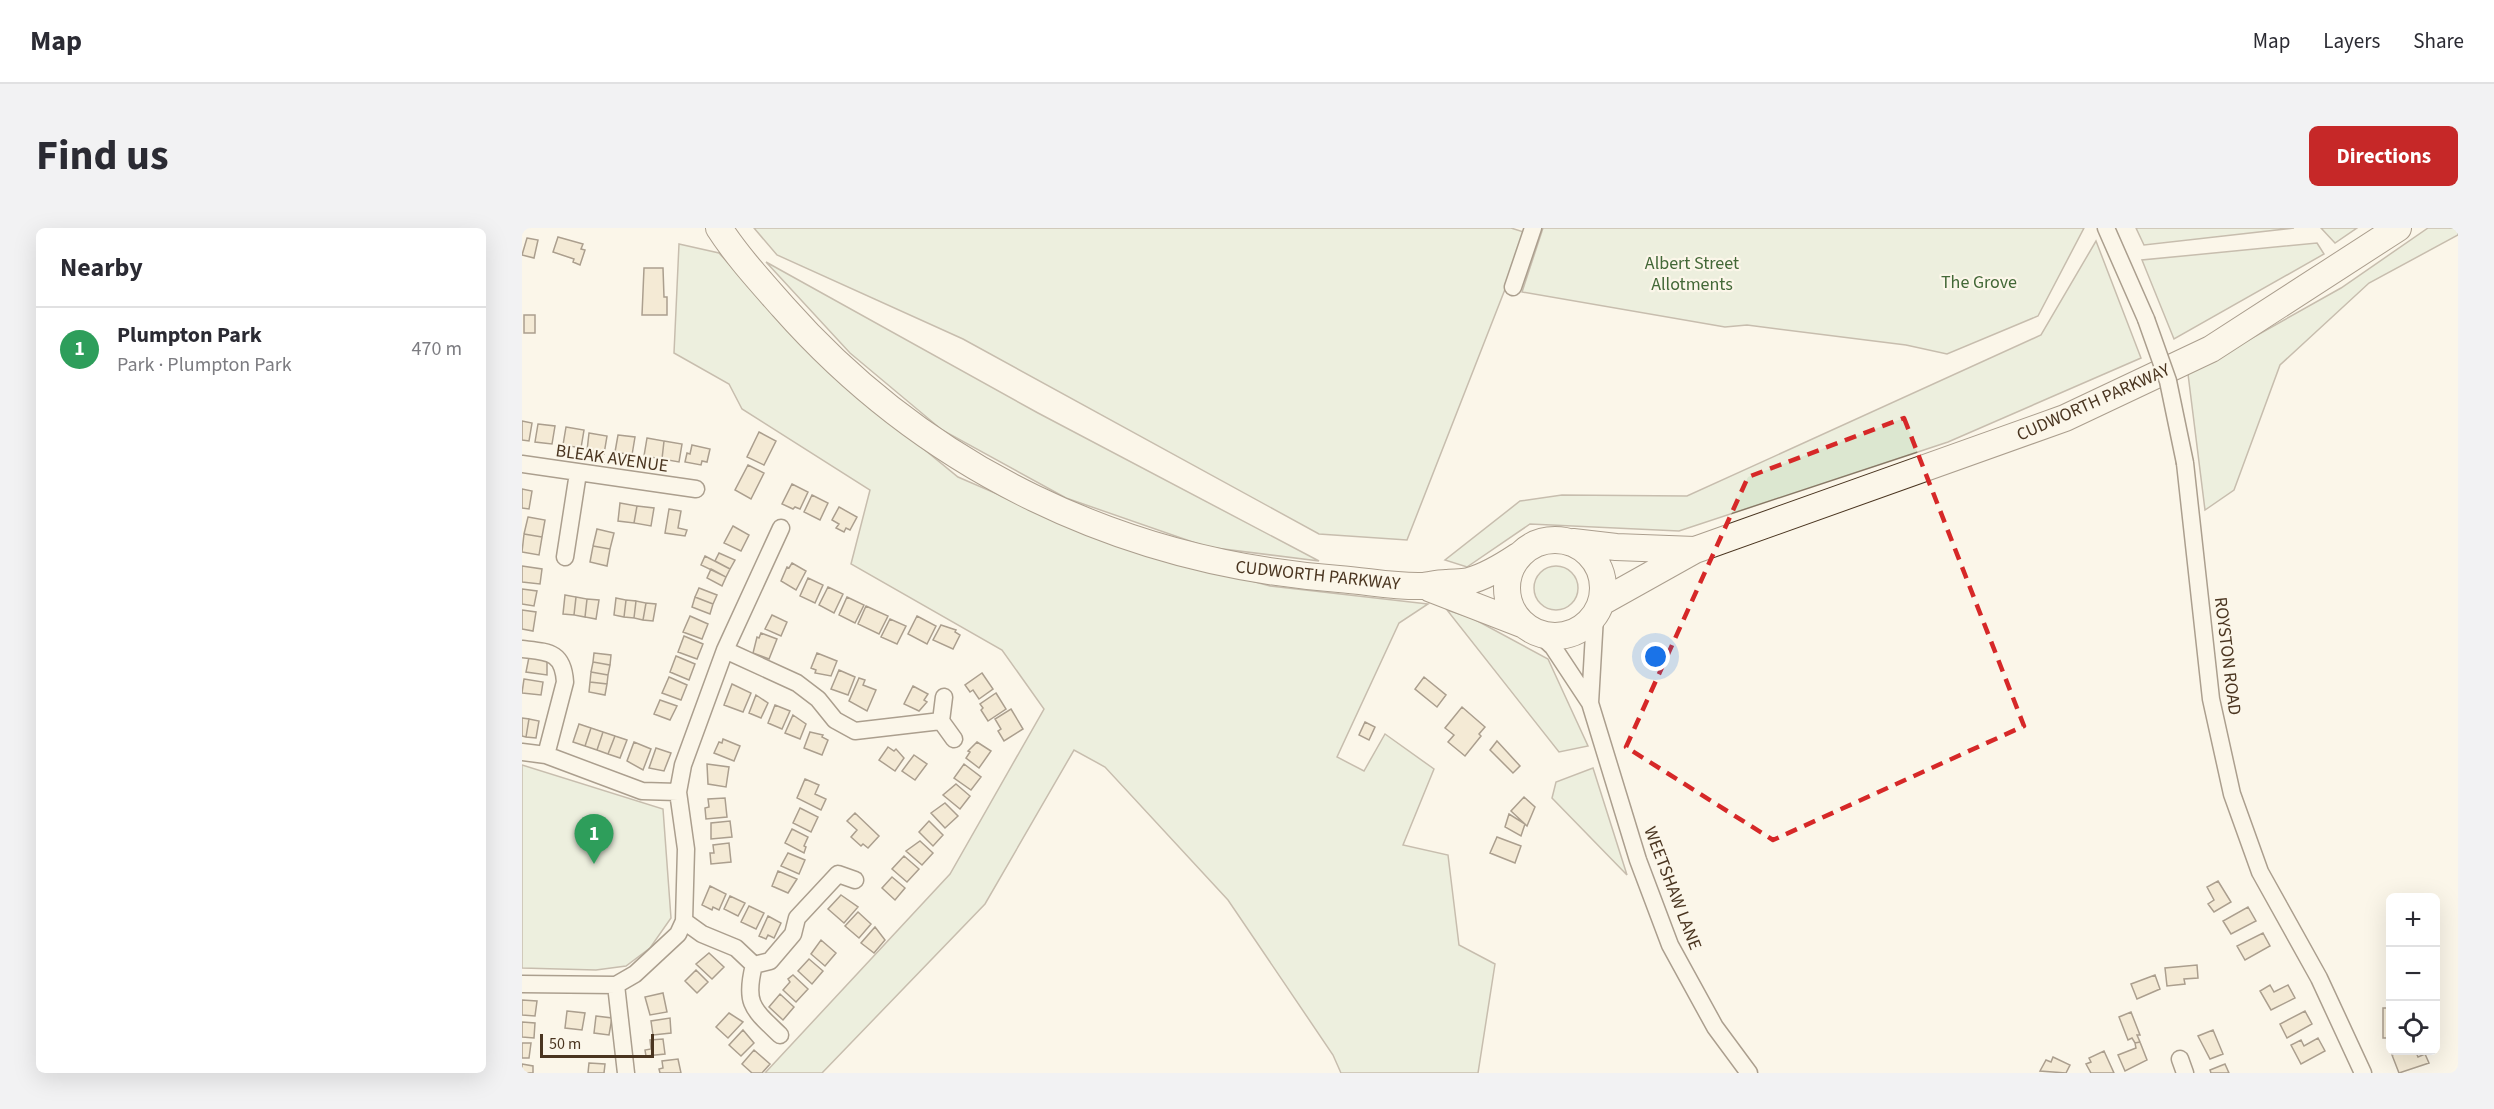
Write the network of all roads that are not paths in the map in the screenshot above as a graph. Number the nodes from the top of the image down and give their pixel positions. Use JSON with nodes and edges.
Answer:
{"nodes":[{"id":1,"x":719,"y":228,"type":"edge"},
{"id":2,"x":1533,"y":228,"type":"edge"},
{"id":3,"x":2106,"y":228,"type":"edge"},
{"id":4,"x":2398,"y":228,"type":"edge"},
{"id":5,"x":1513,"y":287,"type":"dead end"},
{"id":6,"x":522,"y":464,"type":"edge"},
{"id":7,"x":578,"y":473,"type":"junction"},
{"id":8,"x":696,"y":489,"type":"dead end"},
{"id":9,"x":781,"y":528,"type":"dead end"},
{"id":10,"x":1562,"y":540,"type":"junction"},
{"id":11,"x":1695,"y":550,"type":"junction"},
{"id":12,"x":1518,"y":556,"type":"junction"},
{"id":13,"x":565,"y":557,"type":"dead end"},
{"id":14,"x":1422,"y":586,"type":"junction"},
{"id":15,"x":1598,"y":609,"type":"junction"},
{"id":16,"x":1531,"y":630,"type":"junction"},
{"id":17,"x":522,"y":649,"type":"edge"},
{"id":18,"x":725,"y":650,"type":"junction"},
{"id":19,"x":944,"y":697,"type":"dead end"},
{"id":20,"x":1590,"y":703,"type":"junction"},
{"id":21,"x":941,"y":721,"type":"junction"},
{"id":22,"x":954,"y":739,"type":"dead end"},
{"id":23,"x":522,"y":752,"type":"edge"},
{"id":24,"x":546,"y":755,"type":"junction"},
{"id":25,"x":678,"y":792,"type":"junction"},
{"id":26,"x":855,"y":880,"type":"dead end"},
{"id":27,"x":684,"y":921,"type":"junction"},
{"id":28,"x":754,"y":965,"type":"junction"},
{"id":29,"x":522,"y":984,"type":"edge"},
{"id":30,"x":616,"y":985,"type":"junction"},
{"id":31,"x":780,"y":1035,"type":"dead end"},
{"id":32,"x":626,"y":1073,"type":"edge"},
{"id":33,"x":1749,"y":1073,"type":"edge"},
{"id":34,"x":2363,"y":1073,"type":"edge"}],
"edges":[{"from":1,"to":14,"type":"highway","name":"CUDWORTH PARKWAY"},
{"from":2,"to":5,"type":"street"},
{"from":3,"to":34,"type":"street","name":"ROYSTON ROAD","bridge":true},
{"from":4,"to":11,"type":"highway","name":"CUDWORTH PARKWAY"},
{"from":6,"to":7,"type":"street","name":"BLEAK AVENUE"},
{"from":7,"to":8,"type":"street","name":"BLEAK AVENUE"},
{"from":7,"to":13,"type":"street"},
{"from":9,"to":18,"type":"street"},
{"from":10,"to":11,"type":"highway","name":"CUDWORTH PARKWAY"},
{"from":10,"to":12,"type":"highway","name":"CUDWORTH PARKWAY"},
{"from":10,"to":15,"type":"highway"},
{"from":11,"to":15,"type":"highway","name":"CUDWORTH PARKWAY"},
{"from":12,"to":14,"type":"highway","name":"CUDWORTH PARKWAY"},
{"from":12,"to":16,"type":"highway"},
{"from":14,"to":16,"type":"highway","name":"CUDWORTH PARKWAY"},
{"from":15,"to":16,"type":"highway","name":"CUDWORTH PARKWAY"},
{"from":15,"to":20,"type":"street","name":"WEETSHAW LANE"},
{"from":16,"to":20,"type":"street","name":"WEETSHAW LANE"},
{"from":17,"to":24,"type":"street"},
{"from":18,"to":21,"type":"street"},
{"from":18,"to":25,"type":"street"},
{"from":19,"to":21,"type":"street"},
{"from":20,"to":33,"type":"street","name":"WEETSHAW LANE"},
{"from":21,"to":22,"type":"street"},
{"from":23,"to":24,"type":"street"},
{"from":24,"to":25,"type":"street"},
{"from":25,"to":27,"type":"street"},
{"from":26,"to":28,"type":"street"},
{"from":27,"to":28,"type":"street"},
{"from":27,"to":30,"type":"street"},
{"from":28,"to":31,"type":"street"},
{"from":29,"to":30,"type":"street"},
{"from":30,"to":32,"type":"street"}]}
